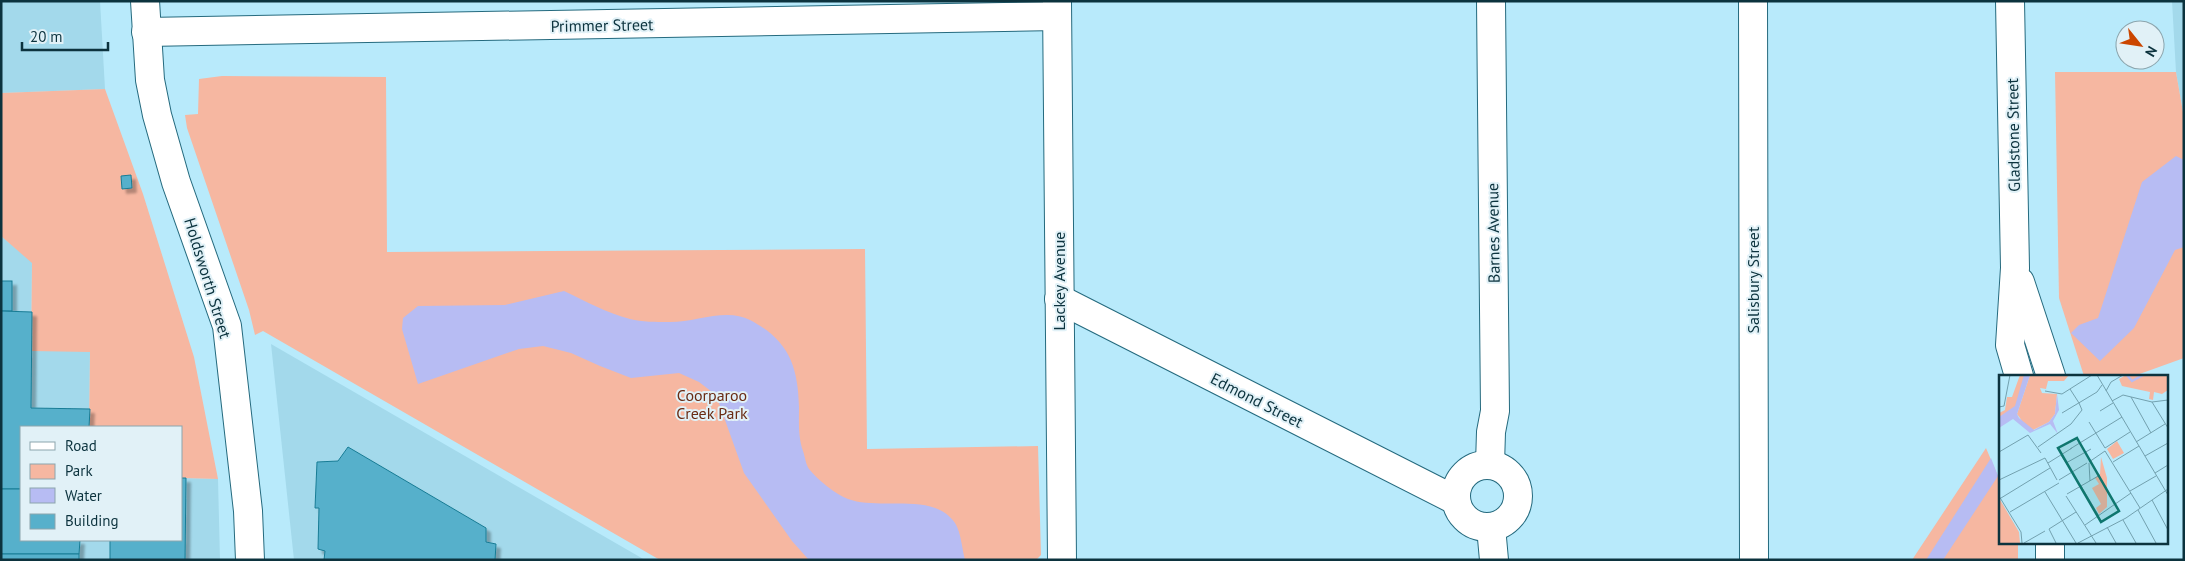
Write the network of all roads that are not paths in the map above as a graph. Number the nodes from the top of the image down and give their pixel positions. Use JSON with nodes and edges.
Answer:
{"nodes":[{"id":1,"x":145,"y":1,"type":"edge"},
{"id":2,"x":1499,"y":1,"type":"edge"},
{"id":3,"x":1753,"y":1,"type":"edge"},
{"id":4,"x":2010,"y":1,"type":"edge"},
{"id":5,"x":1491,"y":2,"type":"edge"},
{"id":6,"x":1057,"y":9,"type":"edge"},
{"id":7,"x":146,"y":32,"type":"junction"},
{"id":8,"x":2015,"y":268,"type":"junction"},
{"id":9,"x":1060,"y":299,"type":"junction"},
{"id":10,"x":2019,"y":375,"type":"edge"},
{"id":11,"x":2052,"y":375,"type":"edge"},
{"id":12,"x":1490,"y":464,"type":"junction"},
{"id":13,"x":1455,"y":500,"type":"junction"},
{"id":14,"x":1490,"y":527,"type":"junction"},
{"id":15,"x":2050,"y":544,"type":"edge"},
{"id":16,"x":250,"y":560,"type":"edge"},
{"id":17,"x":1062,"y":560,"type":"edge"},
{"id":18,"x":1494,"y":560,"type":"edge"},
{"id":19,"x":1754,"y":560,"type":"edge"},
{"id":20,"x":2050,"y":560,"type":"edge"}],
"edges":[{"from":1,"to":7,"type":"street","name":"Holdsworth Street"},
{"from":2,"to":5,"type":"street"},
{"from":3,"to":19,"type":"street","name":"Salisbury Street"},
{"from":4,"to":8,"type":"street","name":"Gladstone Street"},
{"from":5,"to":12,"type":"street","name":"Barnes Avenue"},
{"from":6,"to":7,"type":"street","name":"Primmer Street"},
{"from":6,"to":9,"type":"street","name":"Lackey Avenue"},
{"from":7,"to":16,"type":"street","name":"Holdsworth Street"},
{"from":8,"to":10,"type":"street","name":"Gladstone Street"},
{"from":8,"to":11,"type":"street","name":"Gladstone Street"},
{"from":9,"to":13,"type":"street","name":"Edmond Street"},
{"from":9,"to":17,"type":"street","name":"Lackey Avenue"},
{"from":12,"to":13,"type":"street"},
{"from":12,"to":14,"type":"street"},
{"from":13,"to":14,"type":"street"},
{"from":14,"to":18,"type":"street"},
{"from":15,"to":20,"type":"street"}]}
